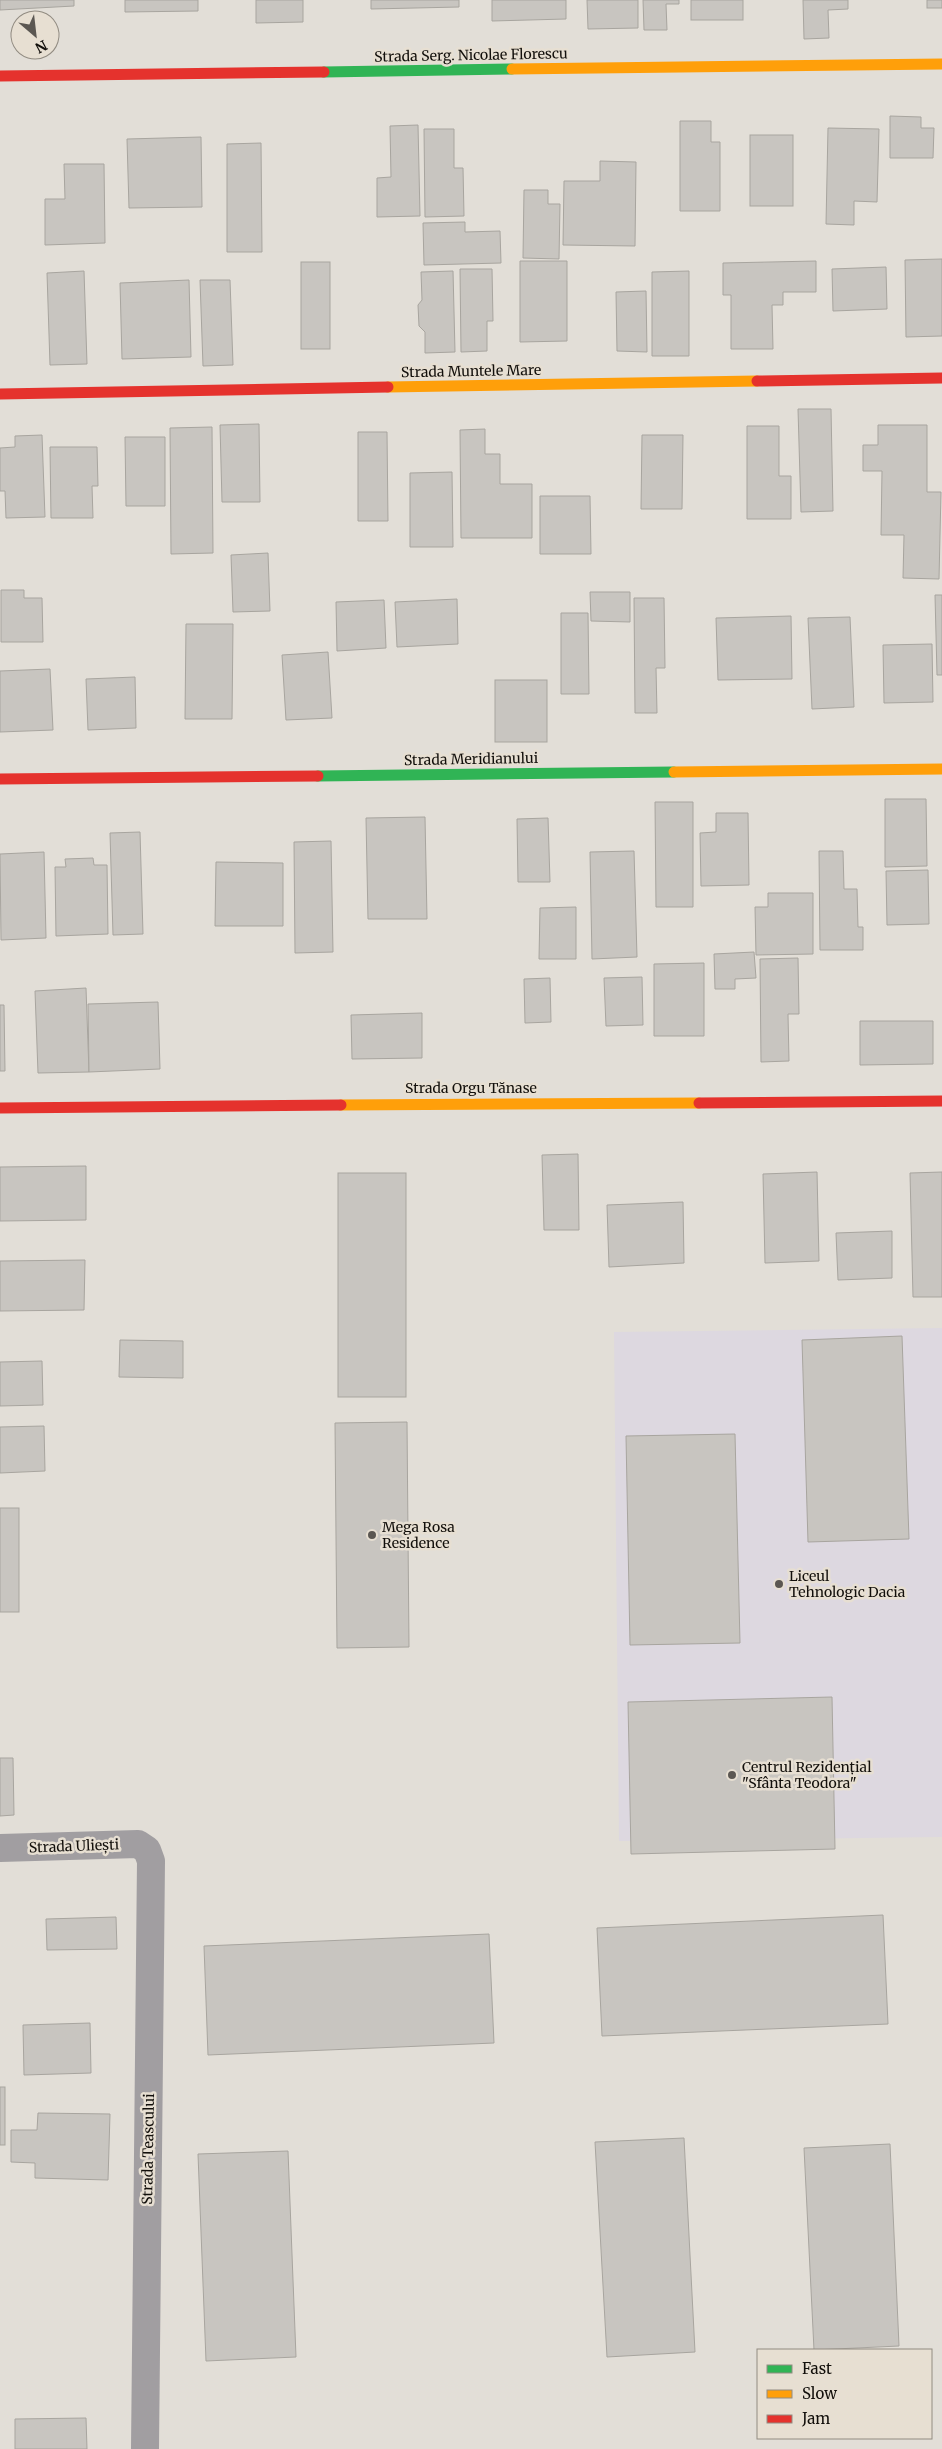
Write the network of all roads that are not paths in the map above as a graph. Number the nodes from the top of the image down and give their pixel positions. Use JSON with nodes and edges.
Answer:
{"nodes":[{"id":1,"x":942,"y":64,"type":"edge"},
{"id":2,"x":0,"y":76,"type":"edge"},
{"id":3,"x":942,"y":378,"type":"edge"},
{"id":4,"x":0,"y":394,"type":"edge"},
{"id":5,"x":942,"y":769,"type":"edge"},
{"id":6,"x":0,"y":779,"type":"edge"},
{"id":7,"x":942,"y":1101,"type":"edge"},
{"id":8,"x":0,"y":1108,"type":"edge"},
{"id":9,"x":0,"y":1848,"type":"edge"},
{"id":10,"x":147,"y":1850,"type":"joint"},
{"id":11,"x":145,"y":2449,"type":"edge"}],
"edges":[{"from":1,"to":2,"type":"street","name":"Strada Serg. Nicolae Florescu"},
{"from":3,"to":4,"type":"street","name":"Strada Muntele Mare"},
{"from":5,"to":6,"type":"street","name":"Strada Meridianului"},
{"from":7,"to":8,"type":"street","name":"Strada Orgu Tănase"},
{"from":9,"to":10,"type":"street","name":"Strada Uliești"},
{"from":10,"to":11,"type":"street","name":"Strada Teascului"}]}
